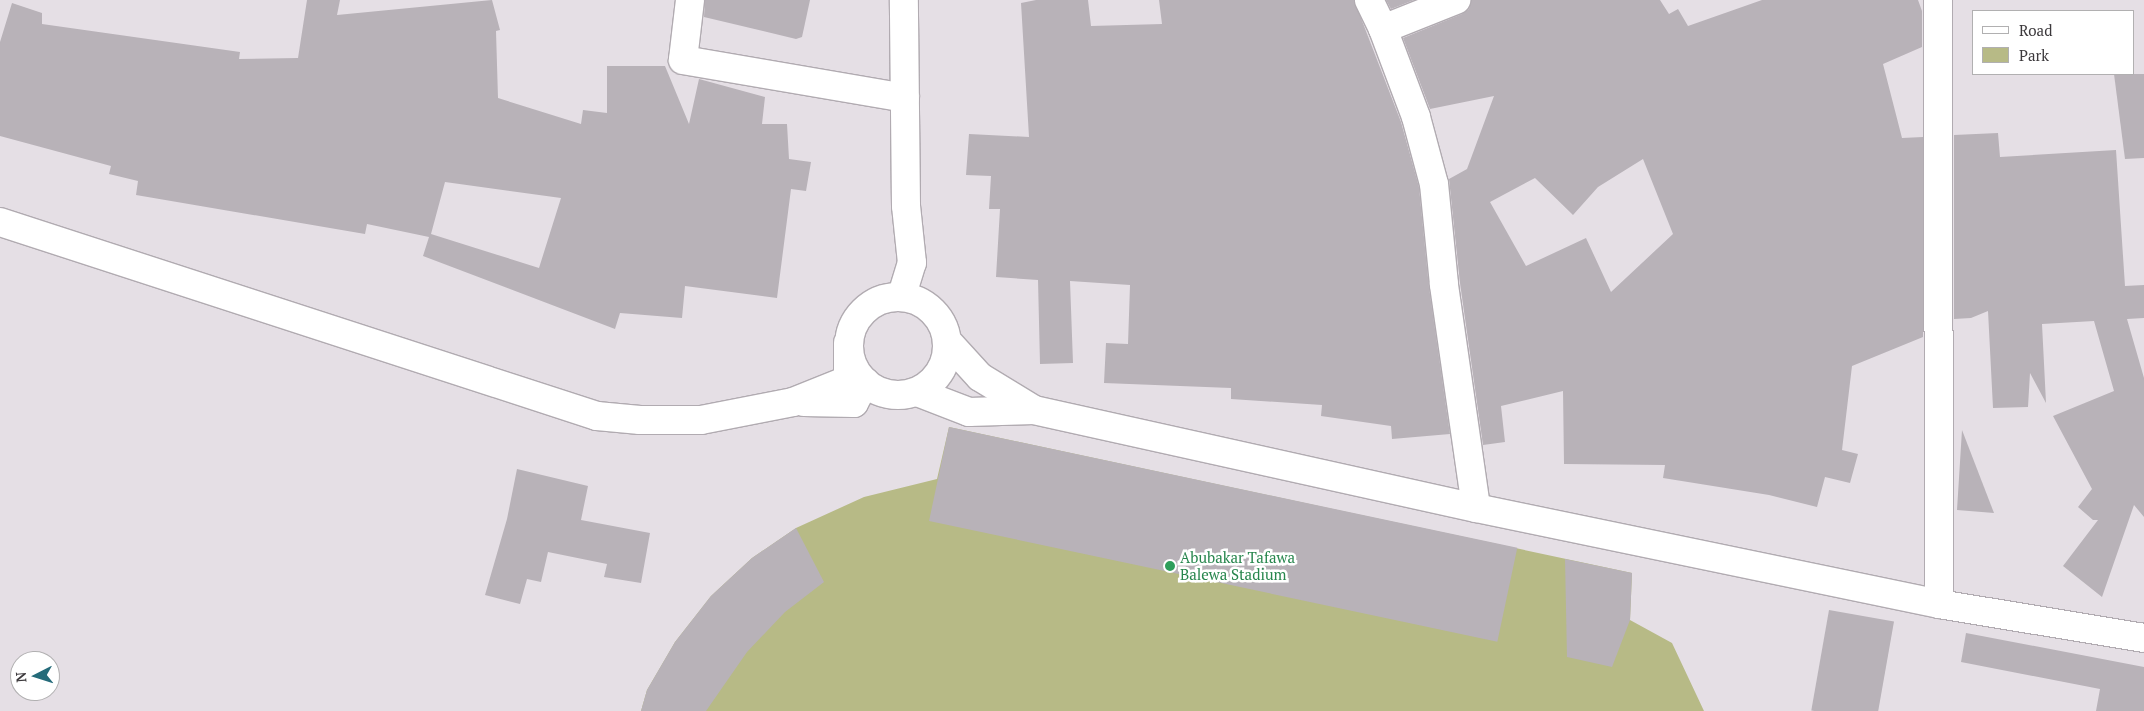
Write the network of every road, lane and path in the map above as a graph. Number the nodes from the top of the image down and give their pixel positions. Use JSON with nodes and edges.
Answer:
{"nodes":[{"id":1,"x":690,"y":0,"type":"edge"},
{"id":2,"x":904,"y":0,"type":"edge"},
{"id":3,"x":1369,"y":0,"type":"edge"},
{"id":4,"x":1456,"y":0,"type":"edge"},
{"id":5,"x":1938,"y":0,"type":"edge"},
{"id":6,"x":1384,"y":29,"type":"junction"},
{"id":7,"x":905,"y":98,"type":"junction"},
{"id":8,"x":906,"y":206,"type":"junction"},
{"id":9,"x":0,"y":222,"type":"edge"},
{"id":10,"x":902,"y":295,"type":"junction"},
{"id":11,"x":861,"y":312,"type":"junction"},
{"id":12,"x":948,"y":342,"type":"junction"},
{"id":13,"x":848,"y":344,"type":"junction"},
{"id":14,"x":865,"y":382,"type":"junction"},
{"id":15,"x":917,"y":392,"type":"junction"},
{"id":16,"x":793,"y":402,"type":"junction"},
{"id":17,"x":1034,"y":410,"type":"junction"},
{"id":18,"x":1476,"y":508,"type":"junction"},
{"id":19,"x":1939,"y":604,"type":"junction"},
{"id":20,"x":2144,"y":638,"type":"edge"}],
"edges":[{"from":1,"to":7,"type":"street"},
{"from":2,"to":7,"type":"street"},
{"from":3,"to":6,"type":"street"},
{"from":4,"to":6,"type":"street"},
{"from":5,"to":19,"type":"street"},
{"from":6,"to":18,"type":"street"},
{"from":7,"to":8,"type":"street"},
{"from":8,"to":10,"type":"street"},
{"from":8,"to":11,"type":"street"},
{"from":9,"to":16,"type":"street"},
{"from":10,"to":11,"type":"street"},
{"from":10,"to":12,"type":"street"},
{"from":11,"to":13,"type":"street"},
{"from":12,"to":15,"type":"street"},
{"from":12,"to":17,"type":"street"},
{"from":13,"to":14,"type":"street"},
{"from":13,"to":16,"type":"street"},
{"from":14,"to":15,"type":"street"},
{"from":14,"to":16,"type":"street"},
{"from":15,"to":17,"type":"street"},
{"from":17,"to":18,"type":"street"},
{"from":18,"to":19,"type":"street"},
{"from":19,"to":20,"type":"street"}]}
